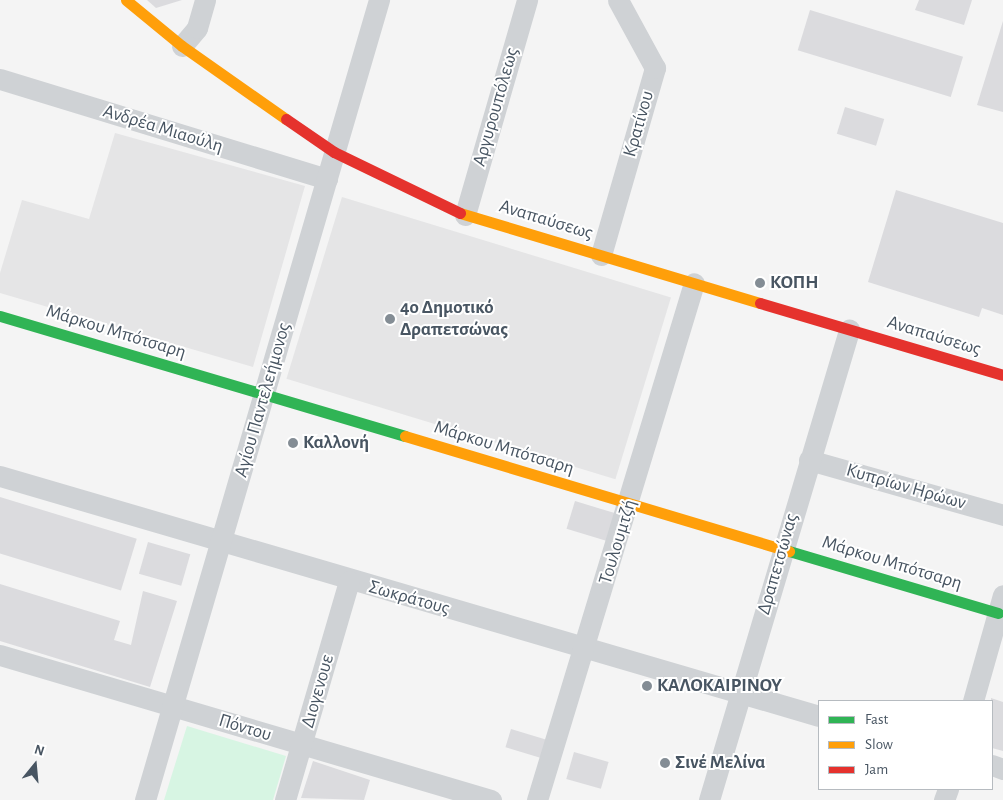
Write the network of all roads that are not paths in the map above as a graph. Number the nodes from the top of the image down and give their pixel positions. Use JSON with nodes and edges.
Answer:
{"nodes":[{"id":1,"x":126,"y":0,"type":"edge"},
{"id":2,"x":205,"y":0,"type":"edge"},
{"id":3,"x":379,"y":0,"type":"edge"},
{"id":4,"x":527,"y":0,"type":"edge"},
{"id":5,"x":618,"y":0,"type":"edge"},
{"id":6,"x":182,"y":46,"type":"junction"},
{"id":7,"x":0,"y":80,"type":"edge"},
{"id":8,"x":334,"y":152,"type":"junction"},
{"id":9,"x":327,"y":179,"type":"junction"},
{"id":10,"x":465,"y":215,"type":"junction"},
{"id":11,"x":601,"y":255,"type":"junction"},
{"id":12,"x":694,"y":283,"type":"junction"},
{"id":13,"x":0,"y":316,"type":"edge"},
{"id":14,"x":849,"y":329,"type":"junction"},
{"id":15,"x":1003,"y":375,"type":"edge"},
{"id":16,"x":264,"y":395,"type":"junction"},
{"id":17,"x":809,"y":460,"type":"junction"},
{"id":18,"x":0,"y":476,"type":"edge"},
{"id":19,"x":630,"y":504,"type":"junction"},
{"id":20,"x":1003,"y":515,"type":"edge"},
{"id":21,"x":221,"y":541,"type":"junction"},
{"id":22,"x":782,"y":549,"type":"junction"},
{"id":23,"x":349,"y":581,"type":"junction"},
{"id":24,"x":1000,"y":604,"type":"edge"},
{"id":25,"x":585,"y":647,"type":"junction"},
{"id":26,"x":0,"y":655,"type":"edge"},
{"id":27,"x":741,"y":694,"type":"junction"},
{"id":28,"x":973,"y":700,"type":"edge"},
{"id":29,"x":173,"y":706,"type":"junction"},
{"id":30,"x":818,"y":716,"type":"edge"},
{"id":31,"x":303,"y":745,"type":"junction"},
{"id":32,"x":145,"y":800,"type":"edge"},
{"id":33,"x":285,"y":800,"type":"edge"},
{"id":34,"x":491,"y":800,"type":"edge"},
{"id":35,"x":537,"y":800,"type":"edge"},
{"id":36,"x":709,"y":800,"type":"edge"}],
"edges":[{"from":1,"to":6,"type":"street","name":"Αναπαύσεως"},
{"from":2,"to":6,"type":"street"},
{"from":3,"to":8,"type":"street","name":"Αγίου Παντελεήμονος"},
{"from":4,"to":10,"type":"street","name":"Αργυρουπόλεως"},
{"from":5,"to":11,"type":"street","name":"Κρατίνου"},
{"from":6,"to":8,"type":"street","name":"Αναπαύσεως"},
{"from":7,"to":9,"type":"street","name":"Ανδρέα Μιαούλη"},
{"from":8,"to":9,"type":"street","name":"Αγίου Παντελεήμονος"},
{"from":8,"to":10,"type":"street","name":"Αναπαύσεως"},
{"from":9,"to":16,"type":"street","name":"Αγίου Παντελεήμονος"},
{"from":10,"to":11,"type":"street","name":"Αναπαύσεως"},
{"from":11,"to":12,"type":"street","name":"Αναπαύσεως"},
{"from":12,"to":14,"type":"street","name":"Αναπαύσεως"},
{"from":12,"to":19,"type":"street","name":"Τουλουμτζή"},
{"from":13,"to":16,"type":"street","name":"Μάρκου Μπότσαρη"},
{"from":14,"to":15,"type":"street","name":"Αναπαύσεως"},
{"from":14,"to":17,"type":"street","name":"Δραπετσώνας"},
{"from":16,"to":19,"type":"street","name":"Μάρκου Μπότσαρη"},
{"from":16,"to":21,"type":"street","name":"Αγίου Παντελεήμονος"},
{"from":17,"to":20,"type":"street","name":"Κυπρίων Ηρώων"},
{"from":17,"to":22,"type":"street","name":"Δραπετσώνας"},
{"from":18,"to":21,"type":"street","name":"Σωκράτους"},
{"from":19,"to":22,"type":"street","name":"Μάρκου Μπότσαρη"},
{"from":19,"to":25,"type":"street","name":"Τουλουμτζή"},
{"from":21,"to":23,"type":"street","name":"Σωκράτους"},
{"from":21,"to":29,"type":"street","name":"Αγίου Παντελεήμονος"},
{"from":22,"to":24,"type":"street","name":"Μάρκου Μπότσαρη"},
{"from":22,"to":27,"type":"street","name":"Δραπετσώνας"},
{"from":23,"to":25,"type":"street","name":"Σωκράτους"},
{"from":23,"to":31,"type":"street","name":"Διογενουε"},
{"from":24,"to":28,"type":"street"},
{"from":25,"to":27,"type":"street","name":"Σωκράτους"},
{"from":25,"to":35,"type":"street","name":"Τουλουμτζή"},
{"from":26,"to":29,"type":"street","name":"Πόντου"},
{"from":27,"to":30,"type":"street","name":"Σωκράτους"},
{"from":27,"to":36,"type":"street","name":"Δραπετσώνας"},
{"from":29,"to":31,"type":"street","name":"Πόντου"},
{"from":29,"to":32,"type":"street","name":"Αγίου Παντελεήμονος"},
{"from":31,"to":33,"type":"street","name":"Διογενουε"},
{"from":31,"to":34,"type":"street","name":"Πόντου"}]}
